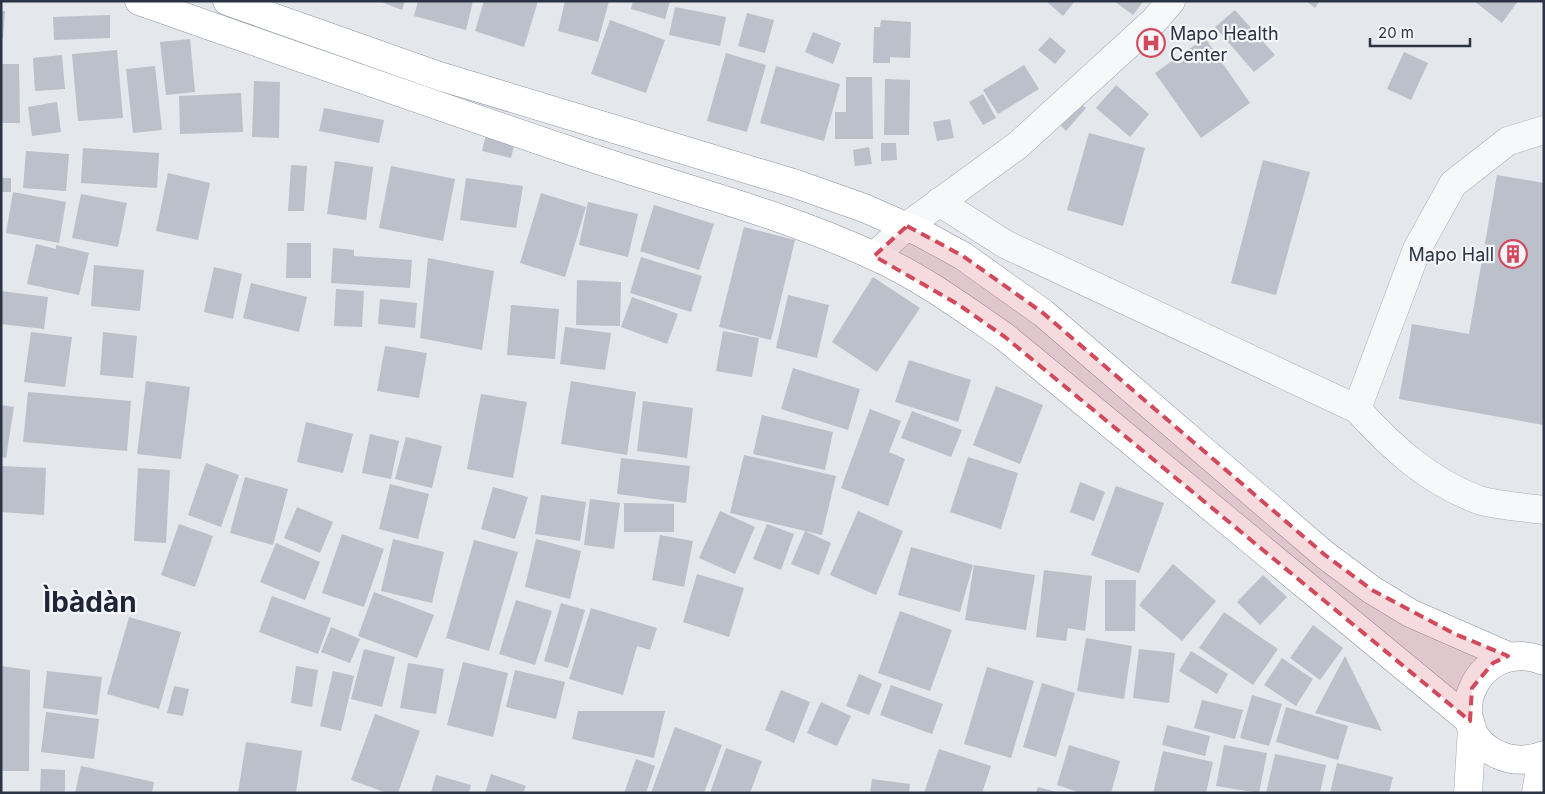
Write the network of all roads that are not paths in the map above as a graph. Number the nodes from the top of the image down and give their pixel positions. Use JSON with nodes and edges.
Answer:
{"nodes":[{"id":1,"x":227,"y":1,"type":"edge"},
{"id":2,"x":1171,"y":1,"type":"edge"},
{"id":3,"x":153,"y":4,"type":"edge"},
{"id":4,"x":1544,"y":130,"type":"edge"},
{"id":5,"x":939,"y":202,"type":"junction"},
{"id":6,"x":907,"y":226,"type":"junction"},
{"id":7,"x":874,"y":256,"type":"junction"},
{"id":8,"x":1357,"y":409,"type":"junction"},
{"id":9,"x":1544,"y":510,"type":"edge"},
{"id":10,"x":1508,"y":656,"type":"junction"},
{"id":11,"x":1544,"y":661,"type":"edge"},
{"id":12,"x":1471,"y":725,"type":"junction"},
{"id":13,"x":1543,"y":756,"type":"edge"},
{"id":14,"x":1468,"y":793,"type":"edge"},
{"id":15,"x":1536,"y":793,"type":"edge"}],
"edges":[{"from":1,"to":6,"type":"main road"},
{"from":2,"to":5,"type":"street"},
{"from":3,"to":7,"type":"main road"},
{"from":4,"to":8,"type":"street"},
{"from":5,"to":6,"type":"street"},
{"from":5,"to":8,"type":"street"},
{"from":6,"to":7,"type":"street"},
{"from":6,"to":10,"type":"main road"},
{"from":7,"to":12,"type":"main road"},
{"from":8,"to":9,"type":"street"},
{"from":10,"to":11,"type":"main road"},
{"from":10,"to":12,"type":"main road"},
{"from":12,"to":13,"type":"main road"},
{"from":12,"to":14,"type":"main road"},
{"from":13,"to":15,"type":"main road"}]}
